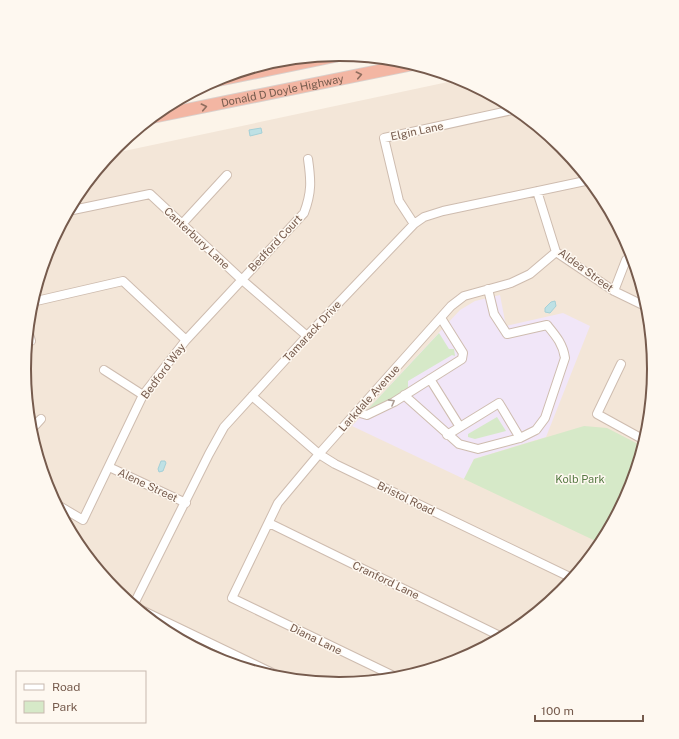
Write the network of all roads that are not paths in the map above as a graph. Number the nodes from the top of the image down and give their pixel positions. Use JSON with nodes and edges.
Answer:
{"nodes":[{"id":1,"x":286,"y":66,"type":"edge"},
{"id":2,"x":399,"y":67,"type":"edge"},
{"id":3,"x":272,"y":69,"type":"edge"},
{"id":4,"x":508,"y":111,"type":"edge"},
{"id":5,"x":167,"y":114,"type":"edge"},
{"id":6,"x":308,"y":159,"type":"dead end"},
{"id":7,"x":227,"y":175,"type":"dead end"},
{"id":8,"x":584,"y":181,"type":"edge"},
{"id":9,"x":536,"y":192,"type":"junction"},
{"id":10,"x":76,"y":209,"type":"edge"},
{"id":11,"x":182,"y":224,"type":"junction"},
{"id":12,"x":414,"y":224,"type":"junction"},
{"id":13,"x":556,"y":252,"type":"junction"},
{"id":14,"x":626,"y":260,"type":"dead end"},
{"id":15,"x":241,"y":280,"type":"junction"},
{"id":16,"x":488,"y":289,"type":"junction"},
{"id":17,"x":614,"y":291,"type":"junction"},
{"id":18,"x":39,"y":300,"type":"edge"},
{"id":19,"x":641,"y":304,"type":"edge"},
{"id":20,"x":441,"y":318,"type":"junction"},
{"id":21,"x":307,"y":336,"type":"junction"},
{"id":22,"x":186,"y":340,"type":"junction"},
{"id":23,"x":621,"y":364,"type":"dead end"},
{"id":24,"x":104,"y":370,"type":"dead end"},
{"id":25,"x":430,"y":379,"type":"junction"},
{"id":26,"x":143,"y":395,"type":"junction"},
{"id":27,"x":404,"y":395,"type":"junction"},
{"id":28,"x":252,"y":396,"type":"junction"},
{"id":29,"x":357,"y":412,"type":"junction"},
{"id":30,"x":40,"y":419,"type":"dead end"},
{"id":31,"x":36,"y":424,"type":"edge"},
{"id":32,"x":460,"y":427,"type":"junction"},
{"id":33,"x":447,"y":435,"type":"junction"},
{"id":34,"x":640,"y":437,"type":"edge"},
{"id":35,"x":520,"y":438,"type":"junction"},
{"id":36,"x":319,"y":454,"type":"junction"},
{"id":37,"x":109,"y":467,"type":"junction"},
{"id":38,"x":186,"y":503,"type":"junction"},
{"id":39,"x":65,"y":509,"type":"edge"},
{"id":40,"x":269,"y":523,"type":"junction"},
{"id":41,"x":568,"y":576,"type":"edge"},
{"id":42,"x":232,"y":598,"type":"joint"},
{"id":43,"x":136,"y":601,"type":"edge"},
{"id":44,"x":156,"y":617,"type":"edge"},
{"id":45,"x":497,"y":635,"type":"edge"},
{"id":46,"x":260,"y":667,"type":"edge"},
{"id":47,"x":389,"y":674,"type":"edge"}],
"edges":[{"from":1,"to":3,"type":"highway"},
{"from":5,"to":2,"type":"highway","name":"Donald D Doyle Highway","one_way":true},
{"from":4,"to":12,"type":"street","name":"Elgin Lane"},
{"from":6,"to":15,"type":"street","name":"Bedford Court"},
{"from":7,"to":11,"type":"street"},
{"from":8,"to":9,"type":"street","name":"Tamarack Drive"},
{"from":9,"to":12,"type":"street","name":"Tamarack Drive"},
{"from":9,"to":13,"type":"street","name":"Aldea Street"},
{"from":10,"to":11,"type":"street","name":"Canterbury Lane"},
{"from":11,"to":15,"type":"street","name":"Canterbury Lane"},
{"from":12,"to":21,"type":"street","name":"Tamarack Drive"},
{"from":13,"to":16,"type":"street","name":"Larkdale Avenue"},
{"from":13,"to":17,"type":"street","name":"Aldea Street"},
{"from":14,"to":17,"type":"street"},
{"from":15,"to":21,"type":"street","name":"Canterbury Lane"},
{"from":15,"to":22,"type":"street","name":"Bedford Way"},
{"from":16,"to":20,"type":"street","name":"Larkdale Avenue"},
{"from":16,"to":35,"type":"street"},
{"from":17,"to":19,"type":"street","name":"Aldea Street"},
{"from":18,"to":22,"type":"street"},
{"from":20,"to":25,"type":"street"},
{"from":20,"to":29,"type":"street","name":"Larkdale Avenue"},
{"from":21,"to":28,"type":"street","name":"Tamarack Drive"},
{"from":22,"to":26,"type":"street","name":"Bedford Way"},
{"from":23,"to":34,"type":"street"},
{"from":24,"to":26,"type":"street"},
{"from":25,"to":27,"type":"street"},
{"from":25,"to":32,"type":"street"},
{"from":26,"to":37,"type":"street","name":"Bedford Way"},
{"from":29,"to":27,"type":"street","one_way":true},
{"from":27,"to":33,"type":"street"},
{"from":28,"to":36,"type":"street","name":"Bristol Road"},
{"from":28,"to":38,"type":"street","name":"Tamarack Drive"},
{"from":29,"to":36,"type":"street","name":"Larkdale Avenue"},
{"from":30,"to":31,"type":"street"},
{"from":32,"to":33,"type":"street"},
{"from":32,"to":35,"type":"street"},
{"from":33,"to":35,"type":"street"},
{"from":36,"to":40,"type":"street","name":"Larkdale Avenue"},
{"from":36,"to":41,"type":"street","name":"Bristol Road"},
{"from":37,"to":38,"type":"street","name":"Alene Street"},
{"from":37,"to":39,"type":"street","name":"Bedford Way"},
{"from":38,"to":43,"type":"street","name":"Tamarack Drive"},
{"from":40,"to":42,"type":"street","name":"Larkdale Avenue"},
{"from":40,"to":45,"type":"street","name":"Cranford Lane"},
{"from":42,"to":47,"type":"street","name":"Diana Lane"},
{"from":44,"to":46,"type":"street"}]}
